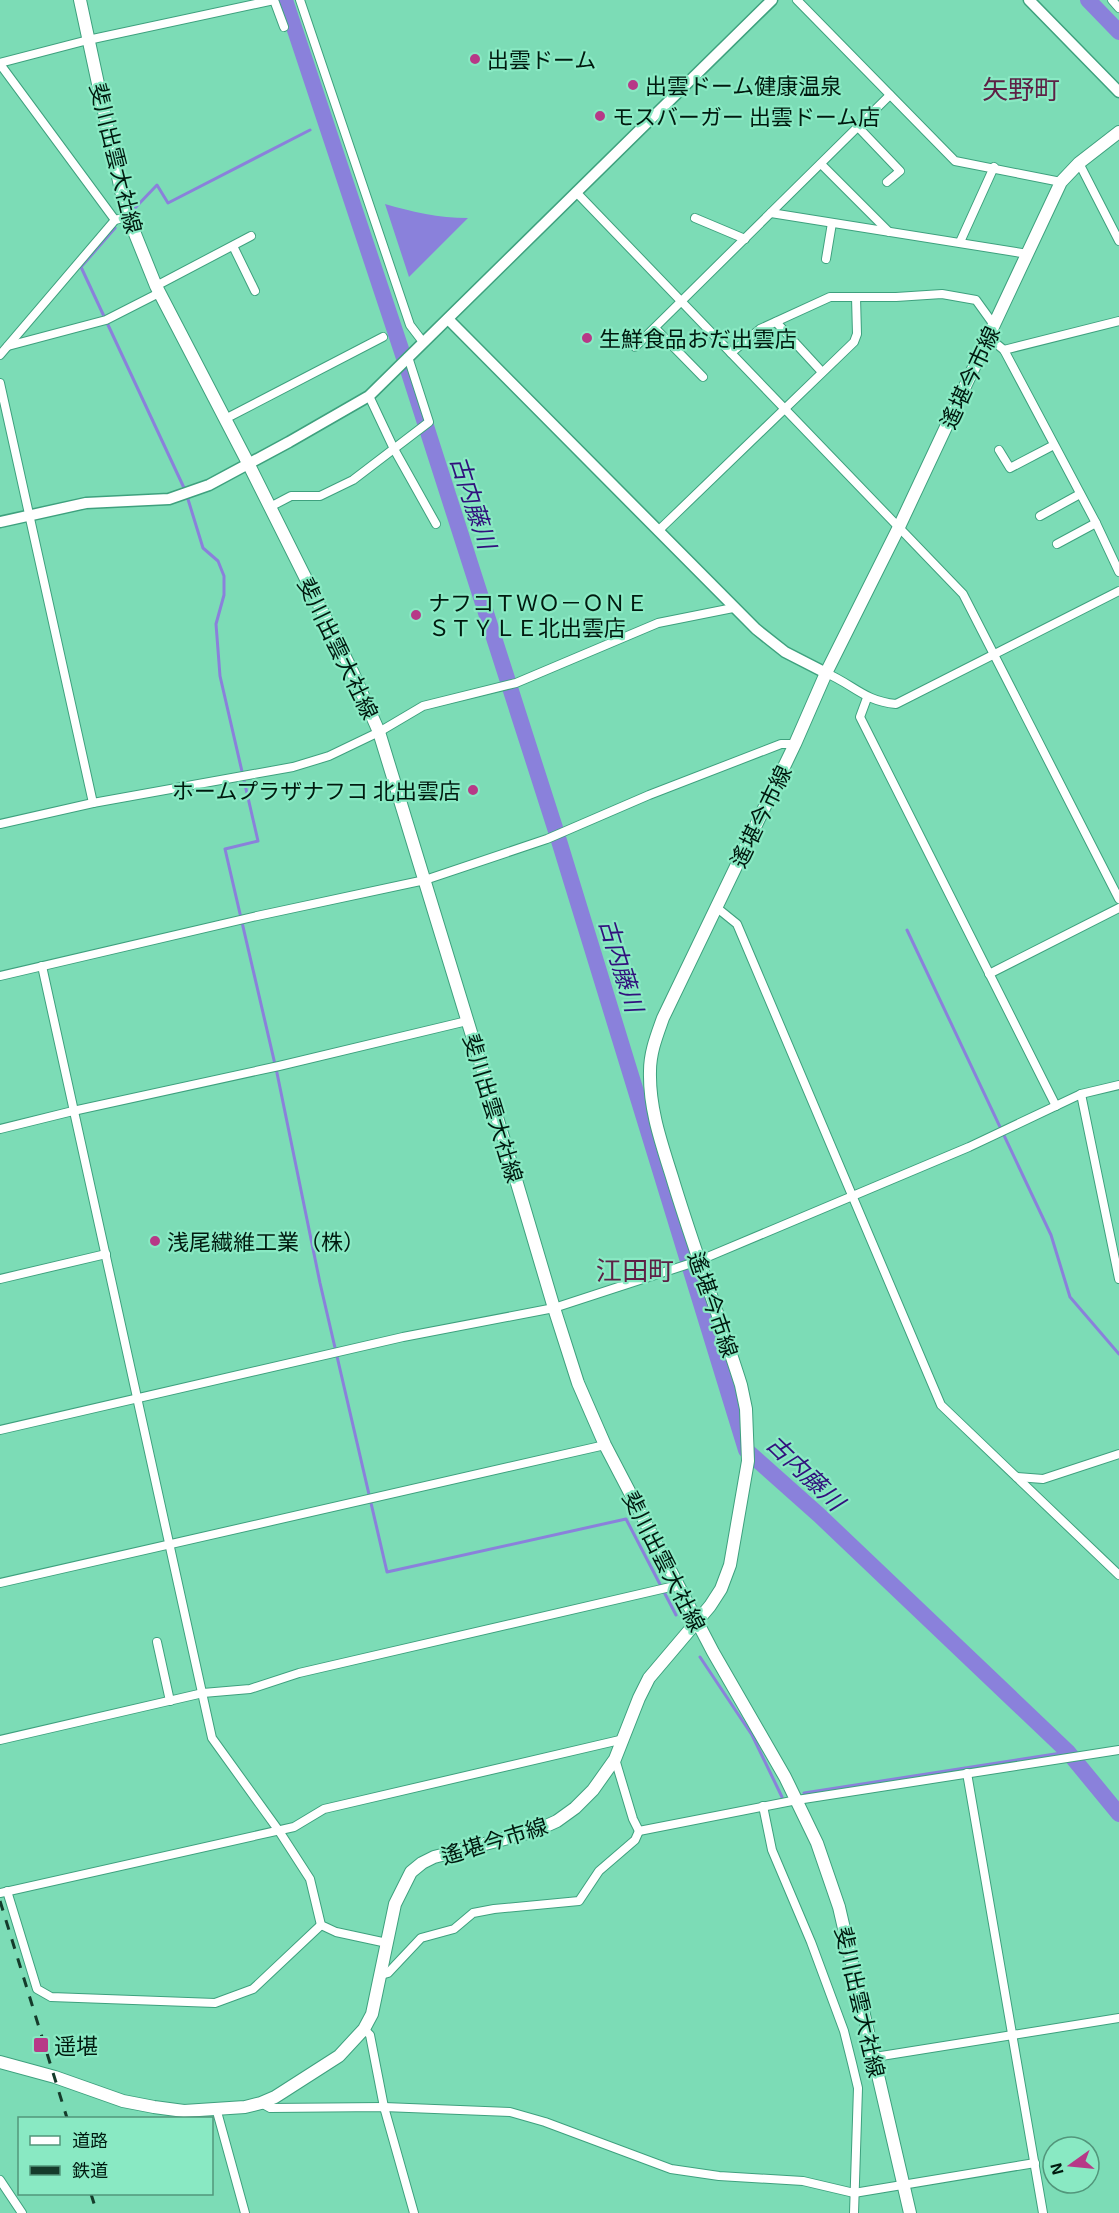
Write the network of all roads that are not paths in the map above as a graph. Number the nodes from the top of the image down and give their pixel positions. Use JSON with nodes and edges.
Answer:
{"nodes":[{"id":1,"x":80,"y":0,"type":"edge"},
{"id":2,"x":300,"y":0,"type":"edge"},
{"id":3,"x":772,"y":0,"type":"edge"},
{"id":4,"x":797,"y":0,"type":"edge"},
{"id":5,"x":1029,"y":0,"type":"edge"},
{"id":6,"x":1112,"y":0,"type":"edge"},
{"id":7,"x":1119,"y":8,"type":"edge"},
{"id":8,"x":284,"y":27,"type":"dead end"},
{"id":9,"x":88,"y":40,"type":"junction"},
{"id":10,"x":0,"y":63,"type":"edge"},
{"id":11,"x":1119,"y":92,"type":"edge"},
{"id":12,"x":890,"y":95,"type":"junction"},
{"id":13,"x":858,"y":127,"type":"junction"},
{"id":14,"x":1119,"y":132,"type":"edge"},
{"id":15,"x":1079,"y":163,"type":"junction"},
{"id":16,"x":821,"y":164,"type":"junction"},
{"id":17,"x":994,"y":167,"type":"junction"},
{"id":18,"x":887,"y":182,"type":"dead end"},
{"id":19,"x":1061,"y":182,"type":"junction"},
{"id":20,"x":576,"y":192,"type":"junction"},
{"id":21,"x":771,"y":213,"type":"junction"},
{"id":22,"x":128,"y":218,"type":"junction"},
{"id":23,"x":695,"y":218,"type":"dead end"},
{"id":24,"x":115,"y":220,"type":"junction"},
{"id":25,"x":832,"y":223,"type":"junction"},
{"id":26,"x":889,"y":233,"type":"junction"},
{"id":27,"x":250,"y":236,"type":"dead end"},
{"id":28,"x":745,"y":239,"type":"junction"},
{"id":29,"x":1119,"y":241,"type":"edge"},
{"id":30,"x":960,"y":242,"type":"junction"},
{"id":31,"x":232,"y":246,"type":"junction"},
{"id":32,"x":1028,"y":254,"type":"junction"},
{"id":33,"x":826,"y":259,"type":"dead end"},
{"id":34,"x":158,"y":290,"type":"junction"},
{"id":35,"x":255,"y":291,"type":"dead end"},
{"id":36,"x":856,"y":297,"type":"junction"},
{"id":37,"x":681,"y":303,"type":"junction"},
{"id":38,"x":448,"y":319,"type":"junction"},
{"id":39,"x":1119,"y":321,"type":"edge"},
{"id":40,"x":776,"y":322,"type":"junction"},
{"id":41,"x":994,"y":325,"type":"junction"},
{"id":42,"x":655,"y":328,"type":"junction"},
{"id":43,"x":383,"y":337,"type":"dead end"},
{"id":44,"x":988,"y":337,"type":"junction"},
{"id":45,"x":423,"y":342,"type":"junction"},
{"id":46,"x":4,"y":347,"type":"edge"},
{"id":47,"x":635,"y":347,"type":"dead end"},
{"id":48,"x":1004,"y":350,"type":"junction"},
{"id":49,"x":730,"y":353,"type":"junction"},
{"id":50,"x":0,"y":355,"type":"edge"},
{"id":51,"x":408,"y":357,"type":"junction"},
{"id":52,"x":822,"y":372,"type":"junction"},
{"id":53,"x":703,"y":377,"type":"dead end"},
{"id":54,"x":0,"y":383,"type":"edge"},
{"id":55,"x":369,"y":396,"type":"junction"},
{"id":56,"x":784,"y":407,"type":"junction"},
{"id":57,"x":225,"y":419,"type":"junction"},
{"id":58,"x":1054,"y":445,"type":"junction"},
{"id":59,"x":394,"y":449,"type":"junction"},
{"id":60,"x":999,"y":450,"type":"dead end"},
{"id":61,"x":248,"y":464,"type":"junction"},
{"id":62,"x":1080,"y":494,"type":"junction"},
{"id":63,"x":270,"y":507,"type":"junction"},
{"id":64,"x":31,"y":515,"type":"junction"},
{"id":65,"x":1040,"y":516,"type":"dead end"},
{"id":66,"x":0,"y":522,"type":"edge"},
{"id":67,"x":1096,"y":523,"type":"junction"},
{"id":68,"x":436,"y":524,"type":"dead end"},
{"id":69,"x":899,"y":526,"type":"junction"},
{"id":70,"x":658,"y":531,"type":"junction"},
{"id":71,"x":1057,"y":544,"type":"dead end"},
{"id":72,"x":1119,"y":572,"type":"edge"},
{"id":73,"x":1119,"y":591,"type":"edge"},
{"id":74,"x":733,"y":608,"type":"junction"},
{"id":75,"x":995,"y":654,"type":"junction"},
{"id":76,"x":826,"y":673,"type":"junction"},
{"id":77,"x":867,"y":698,"type":"junction"},
{"id":78,"x":379,"y":732,"type":"junction"},
{"id":79,"x":795,"y":744,"type":"junction"},
{"id":80,"x":93,"y":803,"type":"junction"},
{"id":81,"x":0,"y":824,"type":"edge"},
{"id":82,"x":425,"y":880,"type":"junction"},
{"id":83,"x":1119,"y":899,"type":"edge"},
{"id":84,"x":716,"y":907,"type":"junction"},
{"id":85,"x":1119,"y":908,"type":"edge"},
{"id":86,"x":42,"y":966,"type":"junction"},
{"id":87,"x":989,"y":974,"type":"junction"},
{"id":88,"x":0,"y":976,"type":"edge"},
{"id":89,"x":467,"y":1021,"type":"junction"},
{"id":90,"x":1119,"y":1085,"type":"edge"},
{"id":91,"x":1082,"y":1094,"type":"junction"},
{"id":92,"x":1056,"y":1106,"type":"junction"},
{"id":93,"x":73,"y":1111,"type":"junction"},
{"id":94,"x":0,"y":1129,"type":"edge"},
{"id":95,"x":853,"y":1195,"type":"junction"},
{"id":96,"x":106,"y":1254,"type":"junction"},
{"id":97,"x":698,"y":1261,"type":"junction"},
{"id":98,"x":0,"y":1279,"type":"edge"},
{"id":99,"x":1119,"y":1279,"type":"edge"},
{"id":100,"x":554,"y":1308,"type":"junction"},
{"id":101,"x":139,"y":1400,"type":"junction"},
{"id":102,"x":0,"y":1430,"type":"edge"},
{"id":103,"x":605,"y":1445,"type":"junction"},
{"id":104,"x":1119,"y":1454,"type":"edge"},
{"id":105,"x":1017,"y":1477,"type":"junction"},
{"id":106,"x":170,"y":1544,"type":"junction"},
{"id":107,"x":1119,"y":1575,"type":"edge"},
{"id":108,"x":0,"y":1583,"type":"edge"},
{"id":109,"x":679,"y":1585,"type":"junction"},
{"id":110,"x":697,"y":1622,"type":"junction"},
{"id":111,"x":157,"y":1642,"type":"dead end"},
{"id":112,"x":203,"y":1693,"type":"junction"},
{"id":113,"x":170,"y":1701,"type":"junction"},
{"id":114,"x":0,"y":1740,"type":"edge"},
{"id":115,"x":624,"y":1740,"type":"junction"},
{"id":116,"x":1119,"y":1750,"type":"edge"},
{"id":117,"x":615,"y":1759,"type":"junction"},
{"id":118,"x":968,"y":1773,"type":"junction"},
{"id":119,"x":797,"y":1800,"type":"junction"},
{"id":120,"x":763,"y":1806,"type":"junction"},
{"id":121,"x":279,"y":1831,"type":"junction"},
{"id":122,"x":639,"y":1831,"type":"junction"},
{"id":123,"x":3,"y":1892,"type":"edge"},
{"id":124,"x":321,"y":1925,"type":"junction"},
{"id":125,"x":387,"y":1943,"type":"junction"},
{"id":126,"x":381,"y":1975,"type":"junction"},
{"id":127,"x":1119,"y":2018,"type":"edge"},
{"id":128,"x":364,"y":2029,"type":"junction"},
{"id":129,"x":1013,"y":2035,"type":"junction"},
{"id":130,"x":875,"y":2057,"type":"junction"},
{"id":131,"x":0,"y":2062,"type":"edge"},
{"id":132,"x":261,"y":2103,"type":"junction"},
{"id":133,"x":384,"y":2107,"type":"junction"},
{"id":134,"x":216,"y":2108,"type":"junction"},
{"id":135,"x":1035,"y":2163,"type":"junction"},
{"id":136,"x":0,"y":2180,"type":"edge"},
{"id":137,"x":903,"y":2185,"type":"junction"},
{"id":138,"x":854,"y":2193,"type":"junction"},
{"id":139,"x":22,"y":2213,"type":"edge"},
{"id":140,"x":246,"y":2213,"type":"edge"},
{"id":141,"x":414,"y":2213,"type":"edge"},
{"id":142,"x":854,"y":2213,"type":"edge"},
{"id":143,"x":910,"y":2213,"type":"edge"},
{"id":144,"x":1043,"y":2213,"type":"edge"}],
"edges":[{"from":1,"to":9,"type":"main road","name":"斐川出雲大社線"},
{"from":2,"to":45,"type":"street"},
{"from":3,"to":20,"type":"street"},
{"from":4,"to":12,"type":"street"},
{"from":5,"to":11,"type":"street"},
{"from":6,"to":7,"type":"street"},
{"from":8,"to":9,"type":"street"},
{"from":9,"to":10,"type":"street"},
{"from":9,"to":22,"type":"main road","name":"斐川出雲大社線"},
{"from":10,"to":24,"type":"street"},
{"from":12,"to":13,"type":"street"},
{"from":12,"to":17,"type":"street"},
{"from":13,"to":16,"type":"street"},
{"from":13,"to":18,"type":"street"},
{"from":14,"to":15,"type":"main road","name":"遙堪今市線"},
{"from":15,"to":19,"type":"main road","name":"遙堪今市線"},
{"from":15,"to":29,"type":"street"},
{"from":16,"to":21,"type":"street"},
{"from":16,"to":26,"type":"street"},
{"from":17,"to":19,"type":"street"},
{"from":17,"to":30,"type":"street"},
{"from":19,"to":32,"type":"main road","name":"遙堪今市線"},
{"from":20,"to":37,"type":"street"},
{"from":20,"to":38,"type":"street"},
{"from":21,"to":25,"type":"street"},
{"from":21,"to":28,"type":"street"},
{"from":22,"to":24,"type":"street"},
{"from":22,"to":34,"type":"main road","name":"斐川出雲大社線"},
{"from":23,"to":28,"type":"street"},
{"from":24,"to":46,"type":"street"},
{"from":25,"to":26,"type":"street"},
{"from":25,"to":33,"type":"street"},
{"from":26,"to":30,"type":"street"},
{"from":27,"to":31,"type":"street"},
{"from":28,"to":37,"type":"street"},
{"from":30,"to":32,"type":"street"},
{"from":31,"to":34,"type":"street"},
{"from":31,"to":35,"type":"street"},
{"from":32,"to":41,"type":"main road","name":"遙堪今市線"},
{"from":34,"to":46,"type":"street"},
{"from":34,"to":57,"type":"main road","name":"斐川出雲大社線"},
{"from":36,"to":40,"type":"street"},
{"from":36,"to":41,"type":"street"},
{"from":36,"to":52,"type":"street"},
{"from":37,"to":42,"type":"street"},
{"from":37,"to":49,"type":"street"},
{"from":38,"to":45,"type":"street"},
{"from":38,"to":70,"type":"street"},
{"from":39,"to":48,"type":"street"},
{"from":40,"to":49,"type":"street"},
{"from":40,"to":52,"type":"street"},
{"from":41,"to":44,"type":"main road","name":"遙堪今市線"},
{"from":42,"to":47,"type":"street"},
{"from":42,"to":53,"type":"street"},
{"from":43,"to":57,"type":"street"},
{"from":44,"to":48,"type":"street"},
{"from":44,"to":69,"type":"main road","name":"遙堪今市線"},
{"from":45,"to":51,"type":"street"},
{"from":46,"to":50,"type":"street"},
{"from":48,"to":58,"type":"street"},
{"from":49,"to":56,"type":"street"},
{"from":51,"to":55,"type":"street"},
{"from":51,"to":59,"type":"street"},
{"from":52,"to":56,"type":"street"},
{"from":54,"to":64,"type":"street"},
{"from":55,"to":59,"type":"street"},
{"from":55,"to":61,"type":"street"},
{"from":56,"to":69,"type":"street"},
{"from":56,"to":70,"type":"street"},
{"from":57,"to":61,"type":"main road","name":"斐川出雲大社線"},
{"from":58,"to":60,"type":"street"},
{"from":58,"to":62,"type":"street"},
{"from":59,"to":63,"type":"street"},
{"from":59,"to":68,"type":"street"},
{"from":61,"to":63,"type":"main road","name":"斐川出雲大社線"},
{"from":61,"to":64,"type":"street"},
{"from":62,"to":65,"type":"street"},
{"from":62,"to":67,"type":"street"},
{"from":63,"to":78,"type":"main road","name":"斐川出雲大社線"},
{"from":64,"to":66,"type":"street"},
{"from":64,"to":80,"type":"street"},
{"from":67,"to":71,"type":"street"},
{"from":67,"to":72,"type":"street"},
{"from":69,"to":75,"type":"street"},
{"from":69,"to":76,"type":"main road","name":"遙堪今市線"},
{"from":70,"to":74,"type":"street"},
{"from":73,"to":75,"type":"street"},
{"from":74,"to":76,"type":"street"},
{"from":74,"to":78,"type":"street"},
{"from":75,"to":77,"type":"street"},
{"from":75,"to":83,"type":"street"},
{"from":76,"to":77,"type":"street"},
{"from":76,"to":79,"type":"main road","name":"遙堪今市線"},
{"from":77,"to":87,"type":"street"},
{"from":78,"to":80,"type":"street"},
{"from":78,"to":82,"type":"main road","name":"斐川出雲大社線"},
{"from":79,"to":82,"type":"street"},
{"from":79,"to":84,"type":"main road","name":"遙堪今市線"},
{"from":80,"to":81,"type":"street"},
{"from":82,"to":86,"type":"street"},
{"from":82,"to":89,"type":"main road","name":"斐川出雲大社線"},
{"from":84,"to":95,"type":"street"},
{"from":84,"to":97,"type":"main road","name":"遙堪今市線"},
{"from":85,"to":87,"type":"street"},
{"from":86,"to":88,"type":"street"},
{"from":86,"to":93,"type":"street"},
{"from":87,"to":92,"type":"street"},
{"from":89,"to":93,"type":"street"},
{"from":89,"to":100,"type":"main road","name":"斐川出雲大社線"},
{"from":90,"to":91,"type":"street"},
{"from":91,"to":92,"type":"street"},
{"from":91,"to":99,"type":"street"},
{"from":92,"to":95,"type":"street"},
{"from":93,"to":94,"type":"street"},
{"from":93,"to":96,"type":"street"},
{"from":95,"to":97,"type":"street"},
{"from":95,"to":105,"type":"street"},
{"from":96,"to":98,"type":"street"},
{"from":96,"to":101,"type":"street"},
{"from":97,"to":100,"type":"street"},
{"from":97,"to":110,"type":"main road","name":"遙堪今市線"},
{"from":100,"to":101,"type":"street"},
{"from":100,"to":103,"type":"main road","name":"斐川出雲大社線"},
{"from":101,"to":102,"type":"street"},
{"from":101,"to":106,"type":"street"},
{"from":103,"to":106,"type":"street"},
{"from":103,"to":109,"type":"main road","name":"斐川出雲大社線"},
{"from":104,"to":105,"type":"street"},
{"from":105,"to":107,"type":"street"},
{"from":106,"to":108,"type":"street"},
{"from":106,"to":112,"type":"street"},
{"from":109,"to":110,"type":"main road","name":"斐川出雲大社線"},
{"from":109,"to":112,"type":"street"},
{"from":110,"to":115,"type":"main road","name":"遙堪今市線"},
{"from":110,"to":119,"type":"main road","name":"斐川出雲大社線"},
{"from":111,"to":113,"type":"street"},
{"from":112,"to":113,"type":"street"},
{"from":112,"to":121,"type":"street"},
{"from":113,"to":114,"type":"street"},
{"from":115,"to":117,"type":"main road","name":"遙堪今市線"},
{"from":115,"to":121,"type":"street"},
{"from":116,"to":118,"type":"street"},
{"from":117,"to":122,"type":"street"},
{"from":117,"to":125,"type":"main road","name":"遙堪今市線"},
{"from":118,"to":119,"type":"street"},
{"from":118,"to":129,"type":"street"},
{"from":119,"to":120,"type":"street"},
{"from":119,"to":130,"type":"main road","name":"斐川出雲大社線"},
{"from":120,"to":122,"type":"street"},
{"from":120,"to":138,"type":"street"},
{"from":121,"to":123,"type":"street"},
{"from":121,"to":124,"type":"street"},
{"from":122,"to":126,"type":"street"},
{"from":123,"to":124,"type":"street"},
{"from":124,"to":125,"type":"street"},
{"from":125,"to":126,"type":"main road","name":"遙堪今市線"},
{"from":126,"to":128,"type":"main road","name":"遙堪今市線"},
{"from":127,"to":129,"type":"street"},
{"from":128,"to":132,"type":"main road","name":"遙堪今市線"},
{"from":128,"to":133,"type":"street"},
{"from":129,"to":130,"type":"street"},
{"from":129,"to":135,"type":"street"},
{"from":130,"to":137,"type":"main road","name":"斐川出雲大社線"},
{"from":131,"to":134,"type":"main road","name":"遙堪今市線"},
{"from":132,"to":133,"type":"street"},
{"from":132,"to":134,"type":"main road","name":"遙堪今市線"},
{"from":133,"to":138,"type":"street"},
{"from":133,"to":141,"type":"street"},
{"from":134,"to":140,"type":"street"},
{"from":135,"to":137,"type":"street"},
{"from":135,"to":144,"type":"street"},
{"from":136,"to":139,"type":"street"},
{"from":137,"to":138,"type":"street"},
{"from":137,"to":143,"type":"main road","name":"斐川出雲大社線"},
{"from":138,"to":142,"type":"street"}]}
